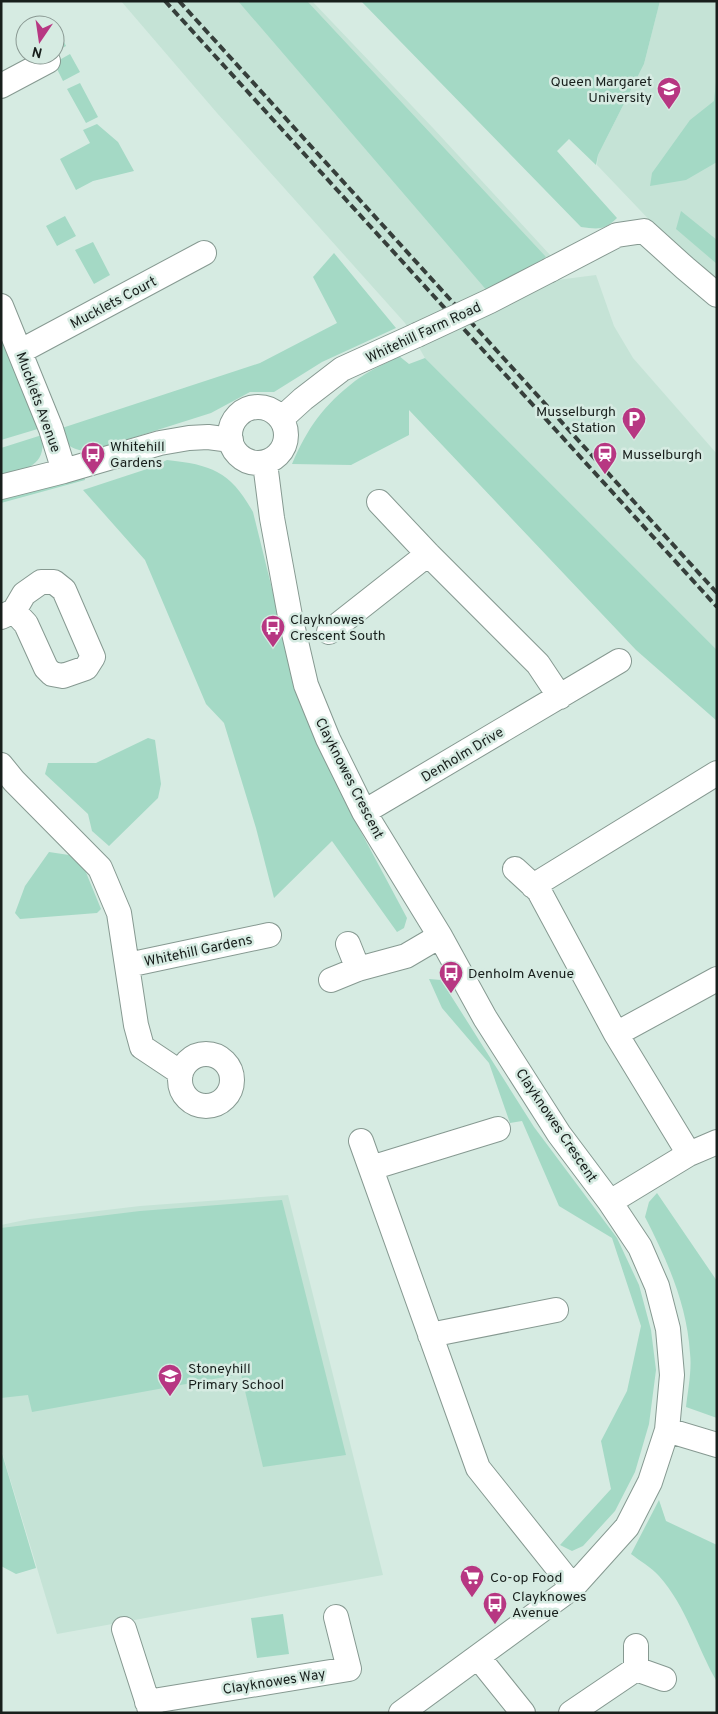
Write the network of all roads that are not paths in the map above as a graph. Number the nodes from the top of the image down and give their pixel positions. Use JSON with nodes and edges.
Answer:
{"nodes":[{"id":1,"x":40,"y":65,"type":"edge"},
{"id":2,"x":1,"y":86,"type":"edge"},
{"id":3,"x":204,"y":253,"type":"dead end"},
{"id":4,"x":717,"y":295,"type":"edge"},
{"id":5,"x":1,"y":306,"type":"edge"},
{"id":6,"x":21,"y":351,"type":"junction"},
{"id":7,"x":281,"y":419,"type":"junction"},
{"id":8,"x":230,"y":440,"type":"junction"},
{"id":9,"x":265,"y":462,"type":"junction"},
{"id":10,"x":64,"y":471,"type":"junction"},
{"id":11,"x":1,"y":487,"type":"edge"},
{"id":12,"x":379,"y":502,"type":"dead end"},
{"id":13,"x":428,"y":554,"type":"junction"},
{"id":14,"x":329,"y":632,"type":"dead end"},
{"id":15,"x":619,"y":662,"type":"dead end"},
{"id":16,"x":560,"y":697,"type":"junction"},
{"id":17,"x":717,"y":773,"type":"edge"},
{"id":18,"x":6,"y":779,"type":"edge"},
{"id":19,"x":364,"y":812,"type":"junction"},
{"id":20,"x":514,"y":869,"type":"dead end"},
{"id":21,"x":533,"y":886,"type":"junction"},
{"id":22,"x":269,"y":935,"type":"dead end"},
{"id":23,"x":440,"y":936,"type":"junction"},
{"id":24,"x":348,"y":944,"type":"dead end"},
{"id":25,"x":128,"y":964,"type":"junction"},
{"id":26,"x":358,"y":969,"type":"junction"},
{"id":27,"x":717,"y":979,"type":"edge"},
{"id":28,"x":331,"y":980,"type":"dead end"},
{"id":29,"x":616,"y":1034,"type":"junction"},
{"id":30,"x":181,"y":1073,"type":"dead end"},
{"id":31,"x":498,"y":1129,"type":"dead end"},
{"id":32,"x":361,"y":1141,"type":"dead end"},
{"id":33,"x":717,"y":1142,"type":"edge"},
{"id":34,"x":689,"y":1154,"type":"junction"},
{"id":35,"x":371,"y":1168,"type":"junction"},
{"id":36,"x":610,"y":1202,"type":"junction"},
{"id":37,"x":546,"y":1319,"type":"dead end"},
{"id":38,"x":430,"y":1335,"type":"junction"},
{"id":39,"x":666,"y":1430,"type":"junction"},
{"id":40,"x":717,"y":1445,"type":"edge"},
{"id":41,"x":573,"y":1587,"type":"junction"},
{"id":42,"x":336,"y":1617,"type":"dead end"},
{"id":43,"x":124,"y":1629,"type":"dead end"},
{"id":44,"x":478,"y":1657,"type":"junction"},
{"id":45,"x":664,"y":1679,"type":"dead end"},
{"id":46,"x":149,"y":1707,"type":"edge"},
{"id":47,"x":401,"y":1713,"type":"edge"},
{"id":48,"x":523,"y":1713,"type":"edge"},
{"id":49,"x":570,"y":1713,"type":"edge"}],
"edges":[{"from":1,"to":2,"type":"street"},
{"from":3,"to":6,"type":"street","name":"Mucklets Court"},
{"from":4,"to":7,"type":"street","name":"Whitehill Farm Road","bridge":true},
{"from":5,"to":6,"type":"street","name":"Mucklets Avenue"},
{"from":6,"to":10,"type":"street","name":"Mucklets Avenue"},
{"from":7,"to":8,"type":"street"},
{"from":7,"to":9,"type":"street"},
{"from":8,"to":9,"type":"street"},
{"from":8,"to":10,"type":"street"},
{"from":9,"to":19,"type":"street","name":"Clayknowes Crescent"},
{"from":10,"to":11,"type":"street"},
{"from":12,"to":13,"type":"street"},
{"from":13,"to":14,"type":"street"},
{"from":13,"to":16,"type":"street"},
{"from":15,"to":16,"type":"street","name":"Denholm Drive"},
{"from":16,"to":19,"type":"street","name":"Denholm Drive"},
{"from":17,"to":21,"type":"street"},
{"from":18,"to":25,"type":"street","name":"Whitehill Gardens"},
{"from":19,"to":23,"type":"street","name":"Clayknowes Crescent"},
{"from":20,"to":21,"type":"street"},
{"from":21,"to":29,"type":"street"},
{"from":22,"to":25,"type":"street","name":"Whitehill Gardens"},
{"from":23,"to":26,"type":"street"},
{"from":23,"to":36,"type":"street","name":"Clayknowes Crescent"},
{"from":24,"to":26,"type":"street"},
{"from":25,"to":30,"type":"street","name":"Whitehill Gardens"},
{"from":26,"to":28,"type":"street"},
{"from":27,"to":29,"type":"street"},
{"from":29,"to":34,"type":"street"},
{"from":31,"to":35,"type":"street"},
{"from":32,"to":35,"type":"street"},
{"from":33,"to":34,"type":"street"},
{"from":34,"to":36,"type":"street"},
{"from":35,"to":38,"type":"street"},
{"from":36,"to":39,"type":"street","name":"Clayknowes Crescent"},
{"from":37,"to":38,"type":"street"},
{"from":38,"to":41,"type":"street"},
{"from":39,"to":40,"type":"street"},
{"from":39,"to":41,"type":"street","name":"Clayknowes Crescent"},
{"from":41,"to":44,"type":"street","name":"Clayknowes Crescent"},
{"from":42,"to":46,"type":"street","name":"Clayknowes Way"},
{"from":43,"to":46,"type":"street","name":"Clayknowes Way"},
{"from":44,"to":47,"type":"street","name":"Clayknowes Crescent"},
{"from":44,"to":48,"type":"street"},
{"from":45,"to":49,"type":"street"}]}
